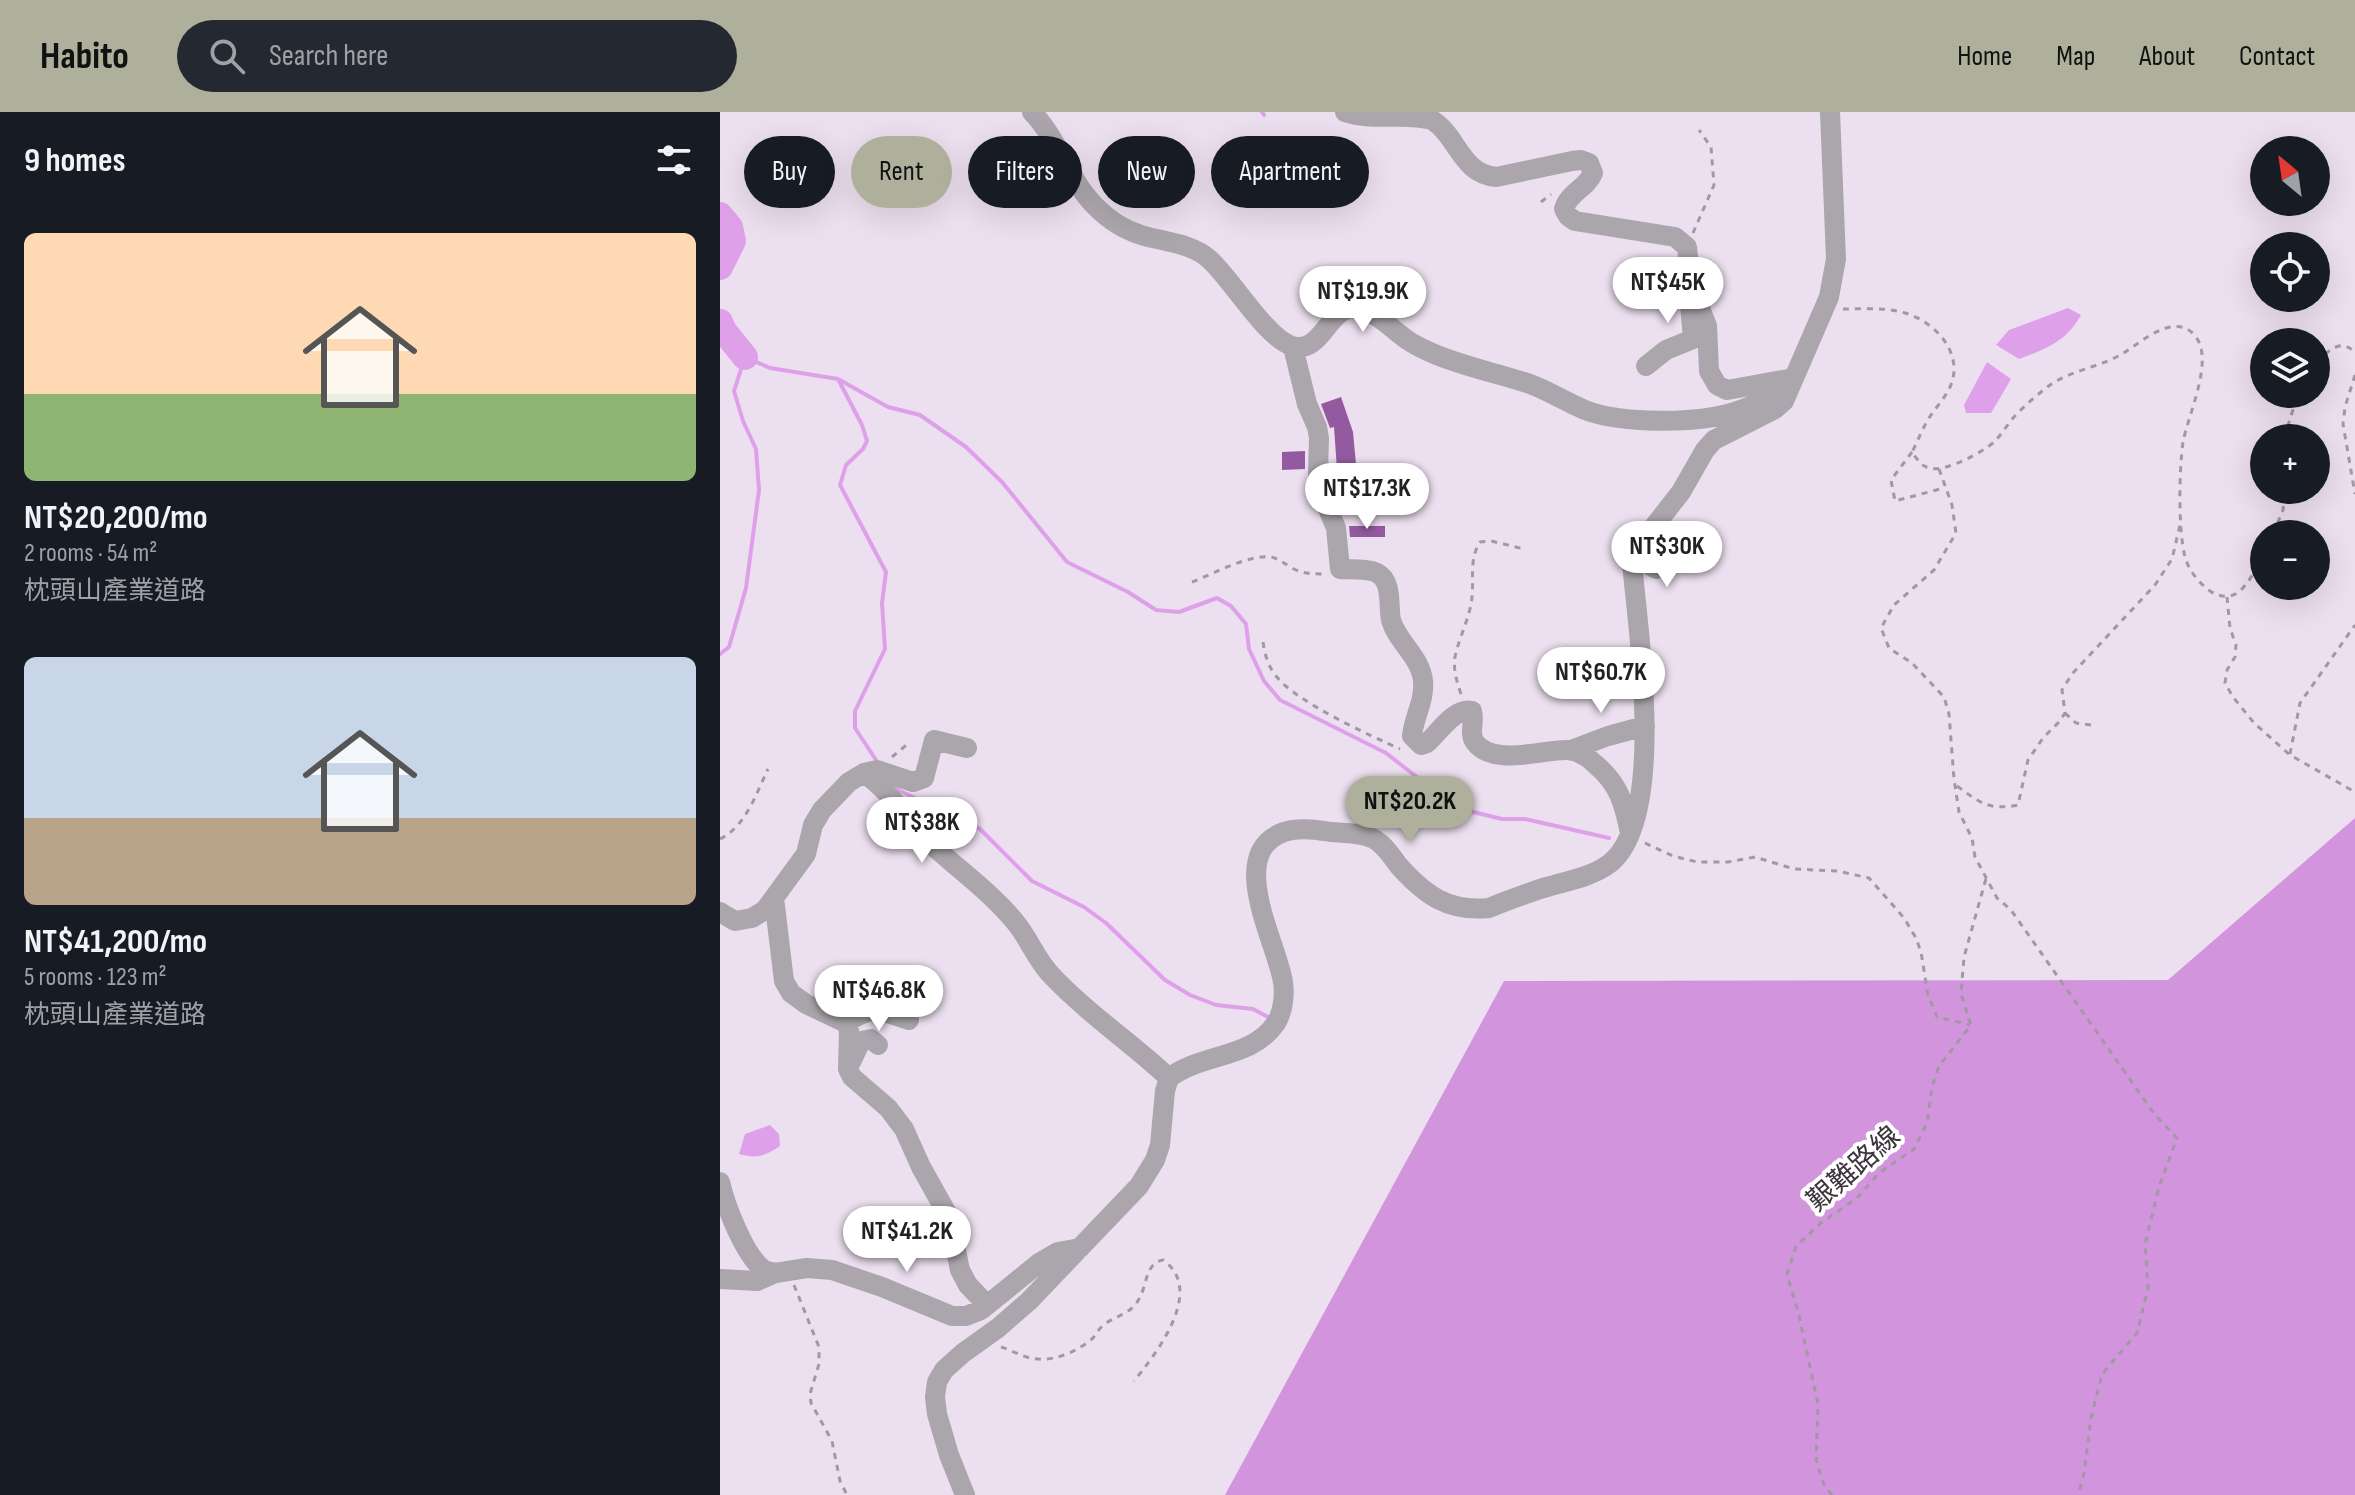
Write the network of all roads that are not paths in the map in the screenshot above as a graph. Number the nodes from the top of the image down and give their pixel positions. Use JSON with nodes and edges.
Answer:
{"nodes":[{"id":1,"x":1032,"y":112,"type":"edge"},
{"id":2,"x":1345,"y":112,"type":"edge"},
{"id":3,"x":1830,"y":112,"type":"edge"},
{"id":4,"x":1691,"y":285,"type":"junction"},
{"id":5,"x":1293,"y":347,"type":"junction"},
{"id":6,"x":1646,"y":366,"type":"dead end"},
{"id":7,"x":1792,"y":383,"type":"junction"},
{"id":8,"x":1670,"y":532,"type":"dead end"},
{"id":9,"x":1638,"y":545,"type":"junction"},
{"id":10,"x":1645,"y":726,"type":"junction"},
{"id":11,"x":967,"y":748,"type":"dead end"},
{"id":12,"x":1571,"y":750,"type":"junction"},
{"id":13,"x":870,"y":772,"type":"junction"},
{"id":14,"x":1630,"y":836,"type":"junction"},
{"id":15,"x":774,"y":898,"type":"junction"},
{"id":16,"x":720,"y":912,"type":"edge"},
{"id":17,"x":869,"y":981,"type":"dead end"},
{"id":18,"x":864,"y":1011,"type":"junction"},
{"id":19,"x":909,"y":1020,"type":"dead end"},
{"id":20,"x":846,"y":1023,"type":"junction"},
{"id":21,"x":878,"y":1045,"type":"dead end"},
{"id":22,"x":848,"y":1069,"type":"junction"},
{"id":23,"x":1169,"y":1078,"type":"junction"},
{"id":24,"x":720,"y":1182,"type":"edge"},
{"id":25,"x":1080,"y":1248,"type":"junction"},
{"id":26,"x":781,"y":1272,"type":"junction"},
{"id":27,"x":720,"y":1279,"type":"edge"},
{"id":28,"x":987,"y":1305,"type":"junction"},
{"id":29,"x":965,"y":1495,"type":"edge"}],
"edges":[{"from":1,"to":5,"type":"street"},
{"from":2,"to":4,"type":"street"},
{"from":3,"to":7,"type":"street"},
{"from":4,"to":6,"type":"street"},
{"from":4,"to":7,"type":"street"},
{"from":5,"to":7,"type":"street"},
{"from":5,"to":12,"type":"street"},
{"from":7,"to":9,"type":"street"},
{"from":8,"to":9,"type":"street"},
{"from":9,"to":10,"type":"street"},
{"from":10,"to":12,"type":"street"},
{"from":10,"to":14,"type":"street"},
{"from":11,"to":13,"type":"street"},
{"from":12,"to":14,"type":"street"},
{"from":13,"to":15,"type":"street"},
{"from":13,"to":23,"type":"street"},
{"from":14,"to":23,"type":"street"},
{"from":15,"to":16,"type":"street"},
{"from":15,"to":20,"type":"street"},
{"from":17,"to":18,"type":"street"},
{"from":18,"to":19,"type":"street"},
{"from":18,"to":20,"type":"street"},
{"from":20,"to":22,"type":"street"},
{"from":21,"to":22,"type":"street"},
{"from":22,"to":28,"type":"street"},
{"from":23,"to":25,"type":"street"},
{"from":24,"to":26,"type":"street"},
{"from":25,"to":28,"type":"street"},
{"from":25,"to":29,"type":"street"},
{"from":26,"to":27,"type":"street"},
{"from":26,"to":28,"type":"street"}]}
